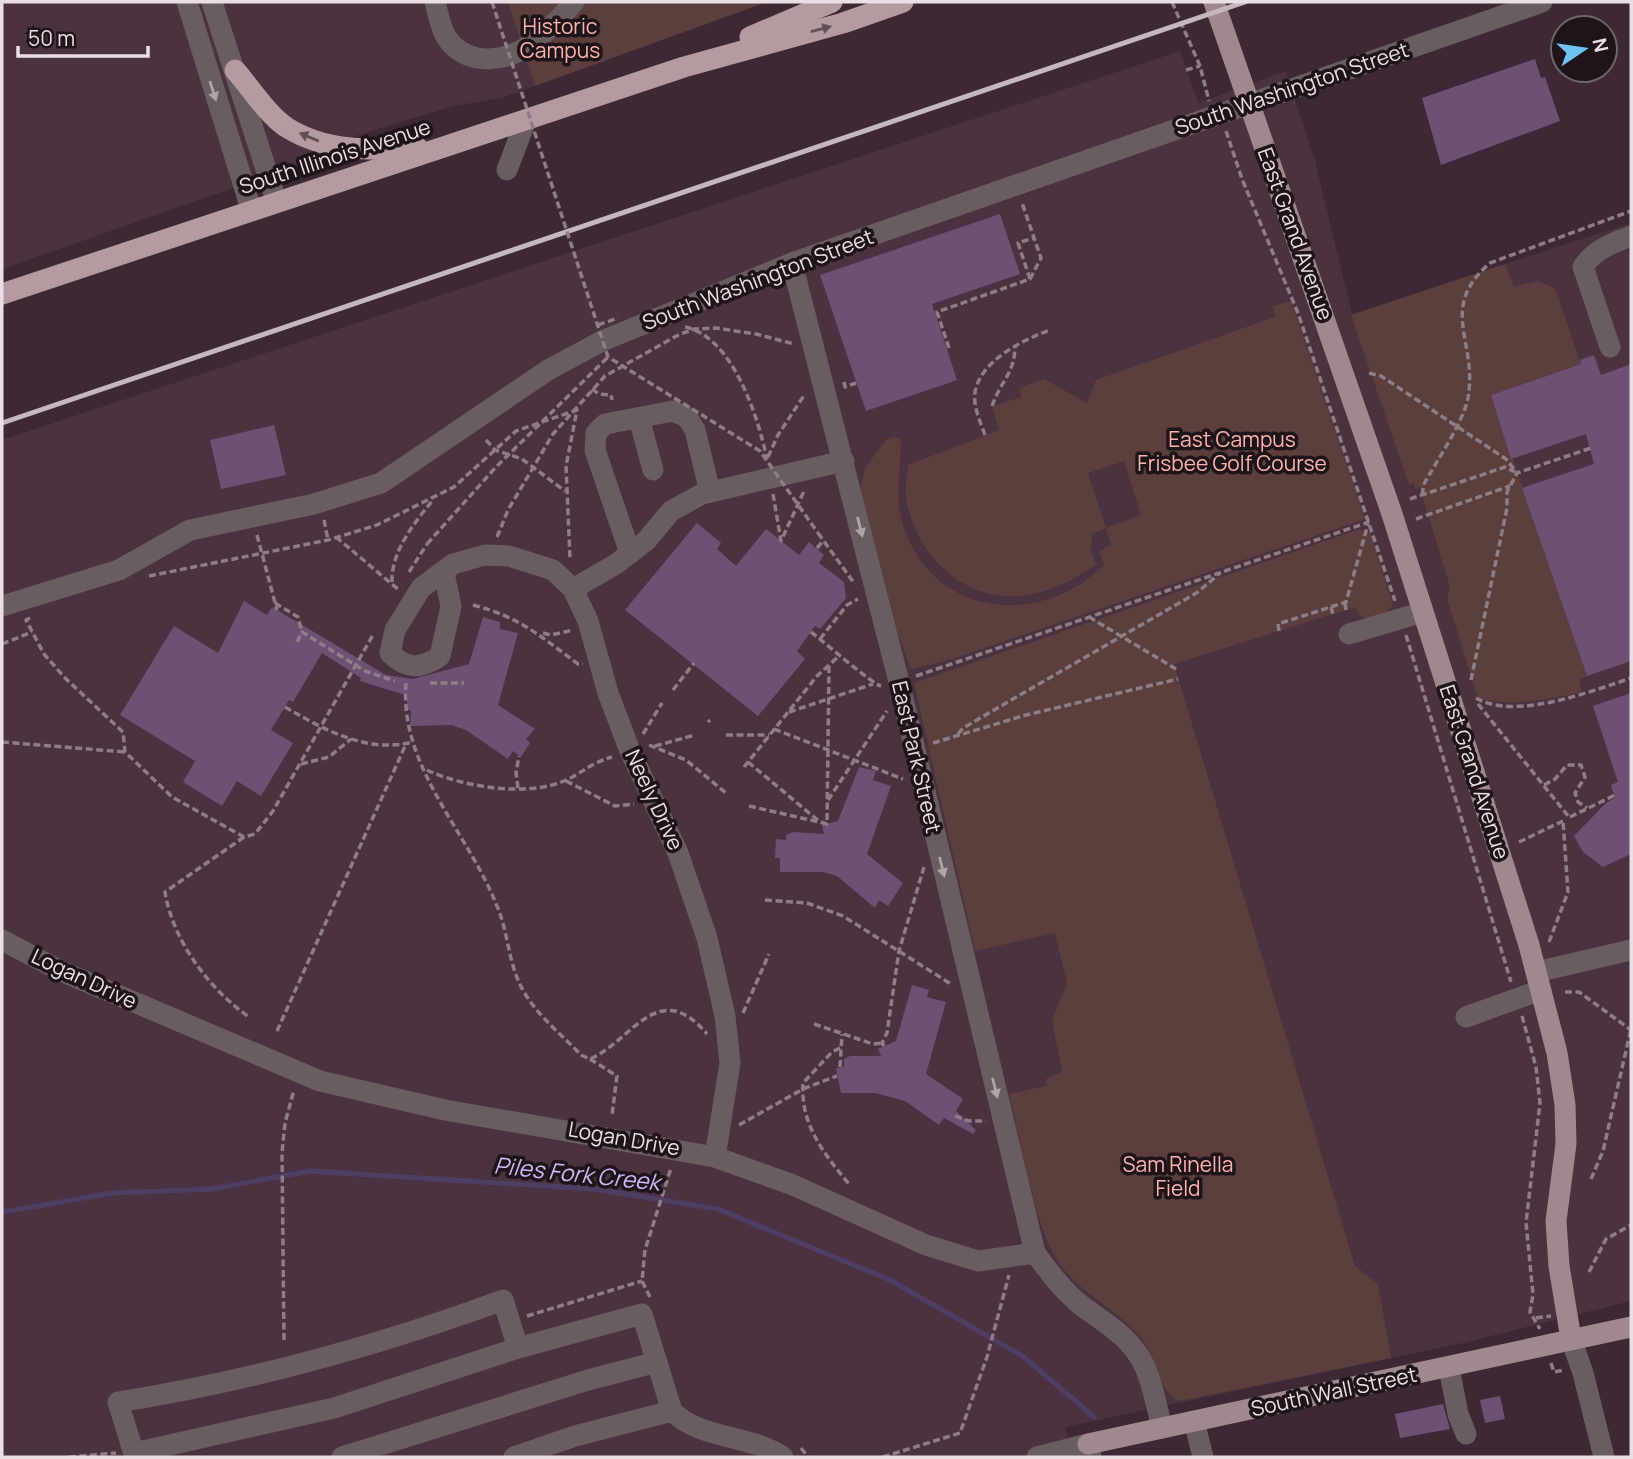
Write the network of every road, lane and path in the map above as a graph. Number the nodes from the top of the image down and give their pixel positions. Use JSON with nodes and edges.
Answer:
{"nodes":[{"id":1,"x":187,"y":2,"type":"edge"},
{"id":2,"x":212,"y":2,"type":"edge"},
{"id":3,"x":435,"y":2,"type":"edge"},
{"id":4,"x":492,"y":2,"type":"edge"},
{"id":5,"x":574,"y":2,"type":"edge"},
{"id":6,"x":832,"y":2,"type":"edge"},
{"id":7,"x":903,"y":2,"type":"edge"},
{"id":8,"x":1172,"y":2,"type":"edge"},
{"id":9,"x":1214,"y":2,"type":"edge"},
{"id":10,"x":1542,"y":2,"type":"edge"},
{"id":11,"x":684,"y":66,"type":"junction"},
{"id":12,"x":1200,"y":66,"type":"junction"},
{"id":13,"x":235,"y":70,"type":"junction"},
{"id":14,"x":1186,"y":70,"type":"dead end"},
{"id":15,"x":1207,"y":96,"type":"dead end"},
{"id":16,"x":1249,"y":103,"type":"junction"},
{"id":17,"x":526,"y":120,"type":"junction"},
{"id":18,"x":1222,"y":125,"type":"dead end"},
{"id":19,"x":448,"y":146,"type":"junction"},
{"id":20,"x":507,"y":170,"type":"dead end"},
{"id":21,"x":1016,"y":185,"type":"junction"},
{"id":22,"x":276,"y":200,"type":"junction"},
{"id":23,"x":251,"y":209,"type":"junction"},
{"id":24,"x":1631,"y":211,"type":"edge"},
{"id":25,"x":1631,"y":236,"type":"edge"},
{"id":26,"x":1034,"y":238,"type":"junction"},
{"id":27,"x":792,"y":263,"type":"junction"},
{"id":28,"x":1030,"y":279,"type":"junction"},
{"id":29,"x":2,"y":294,"type":"edge"},
{"id":30,"x":618,"y":318,"type":"dead end"},
{"id":31,"x":653,"y":320,"type":"junction"},
{"id":32,"x":598,"y":325,"type":"junction"},
{"id":33,"x":695,"y":329,"type":"junction"},
{"id":34,"x":1049,"y":330,"type":"dead end"},
{"id":35,"x":1015,"y":345,"type":"junction"},
{"id":36,"x":1610,"y":347,"type":"dead end"},
{"id":37,"x":949,"y":348,"type":"dead end"},
{"id":38,"x":816,"y":352,"type":"junction"},
{"id":39,"x":608,"y":357,"type":"junction"},
{"id":40,"x":1369,"y":373,"type":"dead end"},
{"id":41,"x":592,"y":389,"type":"junction"},
{"id":42,"x":612,"y":400,"type":"dead end"},
{"id":43,"x":992,"y":406,"type":"dead end"},
{"id":44,"x":577,"y":410,"type":"junction"},
{"id":45,"x":639,"y":418,"type":"junction"},
{"id":46,"x":1455,"y":425,"type":"junction"},
{"id":47,"x":985,"y":435,"type":"dead end"},
{"id":48,"x":486,"y":440,"type":"dead end"},
{"id":49,"x":1591,"y":448,"type":"dead end"},
{"id":50,"x":495,"y":450,"type":"junction"},
{"id":51,"x":767,"y":458,"type":"dead end"},
{"id":52,"x":834,"y":463,"type":"junction"},
{"id":53,"x":534,"y":468,"type":"junction"},
{"id":54,"x":653,"y":470,"type":"dead end"},
{"id":55,"x":1517,"y":473,"type":"junction"},
{"id":56,"x":1512,"y":485,"type":"junction"},
{"id":57,"x":565,"y":491,"type":"junction"},
{"id":58,"x":772,"y":491,"type":"dead end"},
{"id":59,"x":710,"y":492,"type":"junction"},
{"id":60,"x":1422,"y":495,"type":"junction"},
{"id":61,"x":434,"y":499,"type":"junction"},
{"id":62,"x":1410,"y":499,"type":"dead end"},
{"id":63,"x":1416,"y":519,"type":"dead end"},
{"id":64,"x":324,"y":520,"type":"dead end"},
{"id":65,"x":1369,"y":522,"type":"junction"},
{"id":66,"x":257,"y":535,"type":"dead end"},
{"id":67,"x":337,"y":537,"type":"junction"},
{"id":68,"x":328,"y":540,"type":"junction"},
{"id":69,"x":496,"y":540,"type":"dead end"},
{"id":70,"x":823,"y":541,"type":"junction"},
{"id":71,"x":817,"y":548,"type":"dead end"},
{"id":72,"x":261,"y":552,"type":"junction"},
{"id":73,"x":630,"y":553,"type":"junction"},
{"id":74,"x":570,"y":564,"type":"dead end"},
{"id":75,"x":1222,"y":571,"type":"junction"},
{"id":76,"x":444,"y":573,"type":"dead end"},
{"id":77,"x":147,"y":576,"type":"dead end"},
{"id":78,"x":392,"y":584,"type":"junction"},
{"id":79,"x":399,"y":589,"type":"junction"},
{"id":80,"x":573,"y":589,"type":"junction"},
{"id":81,"x":858,"y":589,"type":"dead end"},
{"id":82,"x":863,"y":596,"type":"dead end"},
{"id":83,"x":393,"y":600,"type":"dead end"},
{"id":84,"x":1394,"y":600,"type":"dead end"},
{"id":85,"x":275,"y":603,"type":"junction"},
{"id":86,"x":1345,"y":603,"type":"junction"},
{"id":87,"x":472,"y":605,"type":"dead end"},
{"id":88,"x":2,"y":606,"type":"edge"},
{"id":89,"x":1331,"y":607,"type":"junction"},
{"id":90,"x":277,"y":610,"type":"dead end"},
{"id":91,"x":1346,"y":610,"type":"dead end"},
{"id":92,"x":1317,"y":612,"type":"junction"},
{"id":93,"x":1423,"y":612,"type":"junction"},
{"id":94,"x":1333,"y":614,"type":"dead end"},
{"id":95,"x":38,"y":615,"type":"dead end"},
{"id":96,"x":1304,"y":616,"type":"junction"},
{"id":97,"x":1089,"y":617,"type":"junction"},
{"id":98,"x":1319,"y":618,"type":"dead end"},
{"id":99,"x":1291,"y":620,"type":"junction"},
{"id":100,"x":380,"y":621,"type":"dead end"},
{"id":101,"x":1307,"y":622,"type":"dead end"},
{"id":102,"x":1293,"y":627,"type":"dead end"},
{"id":103,"x":578,"y":629,"type":"dead end"},
{"id":104,"x":1279,"y":631,"type":"dead end"},
{"id":105,"x":33,"y":632,"type":"junction"},
{"id":106,"x":302,"y":632,"type":"dead end"},
{"id":107,"x":811,"y":632,"type":"dead end"},
{"id":108,"x":541,"y":633,"type":"junction"},
{"id":109,"x":1349,"y":634,"type":"dead end"},
{"id":110,"x":1119,"y":637,"type":"junction"},
{"id":111,"x":820,"y":639,"type":"junction"},
{"id":112,"x":1408,"y":642,"type":"dead end"},
{"id":113,"x":2,"y":645,"type":"edge"},
{"id":114,"x":840,"y":655,"type":"junction"},
{"id":115,"x":587,"y":663,"type":"dead end"},
{"id":116,"x":694,"y":663,"type":"dead end"},
{"id":117,"x":829,"y":665,"type":"junction"},
{"id":118,"x":1176,"y":669,"type":"dead end"},
{"id":119,"x":914,"y":677,"type":"dead end"},
{"id":120,"x":1631,"y":678,"type":"edge"},
{"id":121,"x":1178,"y":679,"type":"dead end"},
{"id":122,"x":1471,"y":680,"type":"dead end"},
{"id":123,"x":406,"y":683,"type":"dead end"},
{"id":124,"x":873,"y":684,"type":"junction"},
{"id":125,"x":885,"y":687,"type":"dead end"},
{"id":126,"x":673,"y":690,"type":"dead end"},
{"id":127,"x":830,"y":698,"type":"junction"},
{"id":128,"x":662,"y":703,"type":"dead end"},
{"id":129,"x":285,"y":707,"type":"dead end"},
{"id":130,"x":890,"y":707,"type":"dead end"},
{"id":131,"x":788,"y":712,"type":"junction"},
{"id":132,"x":319,"y":726,"type":"junction"},
{"id":133,"x":774,"y":729,"type":"junction"},
{"id":134,"x":958,"y":734,"type":"junction"},
{"id":135,"x":695,"y":735,"type":"dead end"},
{"id":136,"x":726,"y":735,"type":"dead end"},
{"id":137,"x":769,"y":735,"type":"junction"},
{"id":138,"x":351,"y":739,"type":"junction"},
{"id":139,"x":639,"y":739,"type":"dead end"},
{"id":140,"x":2,"y":742,"type":"edge"},
{"id":141,"x":413,"y":742,"type":"junction"},
{"id":142,"x":406,"y":744,"type":"junction"},
{"id":143,"x":640,"y":745,"type":"dead end"},
{"id":144,"x":654,"y":746,"type":"junction"},
{"id":145,"x":829,"y":750,"type":"junction"},
{"id":146,"x":915,"y":750,"type":"junction"},
{"id":147,"x":125,"y":752,"type":"junction"},
{"id":148,"x":519,"y":756,"type":"dead end"},
{"id":149,"x":619,"y":756,"type":"dead end"},
{"id":150,"x":854,"y":759,"type":"junction"},
{"id":151,"x":748,"y":762,"type":"junction"},
{"id":152,"x":302,"y":764,"type":"junction"},
{"id":153,"x":744,"y":767,"type":"dead end"},
{"id":154,"x":425,"y":769,"type":"junction"},
{"id":155,"x":566,"y":781,"type":"junction"},
{"id":156,"x":908,"y":781,"type":"dead end"},
{"id":157,"x":1544,"y":785,"type":"junction"},
{"id":158,"x":519,"y":788,"type":"junction"},
{"id":159,"x":726,"y":793,"type":"dead end"},
{"id":160,"x":1615,"y":795,"type":"dead end"},
{"id":161,"x":640,"y":802,"type":"dead end"},
{"id":162,"x":827,"y":802,"type":"junction"},
{"id":163,"x":749,"y":806,"type":"dead end"},
{"id":164,"x":1587,"y":808,"type":"junction"},
{"id":165,"x":1569,"y":817,"type":"junction"},
{"id":166,"x":1563,"y":821,"type":"junction"},
{"id":167,"x":820,"y":822,"type":"junction"},
{"id":168,"x":244,"y":836,"type":"junction"},
{"id":169,"x":1519,"y":842,"type":"dead end"},
{"id":170,"x":926,"y":859,"type":"dead end"},
{"id":171,"x":765,"y":900,"type":"dead end"},
{"id":172,"x":2,"y":940,"type":"edge"},
{"id":173,"x":1549,"y":942,"type":"dead end"},
{"id":174,"x":1631,"y":950,"type":"edge"},
{"id":175,"x":899,"y":951,"type":"junction"},
{"id":176,"x":769,"y":954,"type":"dead end"},
{"id":177,"x":1510,"y":975,"type":"dead end"},
{"id":178,"x":1539,"y":981,"type":"junction"},
{"id":179,"x":1565,"y":992,"type":"dead end"},
{"id":180,"x":959,"y":993,"type":"dead end"},
{"id":181,"x":1521,"y":1014,"type":"dead end"},
{"id":182,"x":248,"y":1017,"type":"dead end"},
{"id":183,"x":1466,"y":1017,"type":"dead end"},
{"id":184,"x":737,"y":1022,"type":"dead end"},
{"id":185,"x":814,"y":1024,"type":"dead end"},
{"id":186,"x":1631,"y":1029,"type":"edge"},
{"id":187,"x":277,"y":1031,"type":"dead end"},
{"id":188,"x":842,"y":1034,"type":"junction"},
{"id":189,"x":710,"y":1038,"type":"dead end"},
{"id":190,"x":840,"y":1048,"type":"junction"},
{"id":191,"x":590,"y":1059,"type":"junction"},
{"id":192,"x":840,"y":1067,"type":"dead end"},
{"id":193,"x":836,"y":1076,"type":"dead end"},
{"id":194,"x":297,"y":1083,"type":"dead end"},
{"id":195,"x":803,"y":1089,"type":"junction"},
{"id":196,"x":612,"y":1115,"type":"dead end"},
{"id":197,"x":955,"y":1116,"type":"dead end"},
{"id":198,"x":990,"y":1120,"type":"dead end"},
{"id":199,"x":731,"y":1129,"type":"dead end"},
{"id":200,"x":715,"y":1157,"type":"junction"},
{"id":201,"x":672,"y":1164,"type":"dead end"},
{"id":202,"x":1591,"y":1179,"type":"dead end"},
{"id":203,"x":849,"y":1184,"type":"dead end"},
{"id":204,"x":1631,"y":1225,"type":"edge"},
{"id":205,"x":1035,"y":1253,"type":"junction"},
{"id":206,"x":1589,"y":1272,"type":"dead end"},
{"id":207,"x":1009,"y":1275,"type":"dead end"},
{"id":208,"x":523,"y":1317,"type":"dead end"},
{"id":209,"x":1536,"y":1318,"type":"dead end"},
{"id":210,"x":1631,"y":1327,"type":"edge"},
{"id":211,"x":1571,"y":1339,"type":"junction"},
{"id":212,"x":284,"y":1340,"type":"dead end"},
{"id":213,"x":518,"y":1348,"type":"junction"},
{"id":214,"x":657,"y":1362,"type":"junction"},
{"id":215,"x":1449,"y":1368,"type":"junction"},
{"id":216,"x":672,"y":1411,"type":"junction"},
{"id":217,"x":1194,"y":1421,"type":"junction"},
{"id":218,"x":1162,"y":1428,"type":"junction"},
{"id":219,"x":1466,"y":1434,"type":"dead end"},
{"id":220,"x":1089,"y":1450,"type":"edge"},
{"id":221,"x":130,"y":1454,"type":"edge"},
{"id":222,"x":907,"y":1455,"type":"edge"},
{"id":223,"x":69,"y":1457,"type":"edge"},
{"id":224,"x":342,"y":1457,"type":"edge"},
{"id":225,"x":514,"y":1457,"type":"edge"},
{"id":226,"x":783,"y":1457,"type":"edge"},
{"id":227,"x":883,"y":1457,"type":"edge"},
{"id":228,"x":1037,"y":1457,"type":"edge"},
{"id":229,"x":1202,"y":1457,"type":"edge"},
{"id":230,"x":1604,"y":1457,"type":"edge"}],
"edges":[{"from":1,"to":23,"type":"street","one_way":true},
{"from":2,"to":13,"type":"street"},
{"from":3,"to":5,"type":"street"},
{"from":4,"to":32,"type":"path","bridge":true},
{"from":6,"to":11,"type":"highway","name":"South Illinois Avenue"},
{"from":11,"to":7,"type":"highway","name":"South Illinois Avenue","one_way":true},
{"from":8,"to":12,"type":"path"},
{"from":9,"to":16,"type":"main road","name":"East Grand Avenue"},
{"from":10,"to":16,"type":"street","name":"South Washington Street"},
{"from":11,"to":17,"type":"highway","name":"South Illinois Avenue"},
{"from":12,"to":14,"type":"path"},
{"from":12,"to":15,"type":"path"},
{"from":19,"to":13,"type":"highway","one_way":true},
{"from":13,"to":22,"type":"street"},
{"from":16,"to":21,"type":"street","name":"South Washington Street"},
{"from":16,"to":93,"type":"main road","name":"East Grand Avenue"},
{"from":17,"to":19,"type":"highway","name":"South Illinois Avenue"},
{"from":17,"to":20,"type":"street"},
{"from":18,"to":65,"type":"path"},
{"from":19,"to":22,"type":"highway","name":"South Illinois Avenue"},
{"from":21,"to":26,"type":"path"},
{"from":21,"to":27,"type":"street","name":"South Washington Street"},
{"from":22,"to":23,"type":"highway","name":"South Illinois Avenue"},
{"from":23,"to":29,"type":"highway","name":"South Illinois Avenue"},
{"from":24,"to":46,"type":"path"},
{"from":25,"to":36,"type":"street"},
{"from":26,"to":28,"type":"path"},
{"from":26,"to":28,"type":"path"},
{"from":27,"to":31,"type":"street","name":"South Washington Street"},
{"from":27,"to":38,"type":"street","name":"East Park Street"},
{"from":28,"to":37,"type":"path"},
{"from":30,"to":32,"type":"path","bridge":true},
{"from":31,"to":33,"type":"path"},
{"from":31,"to":88,"type":"street","name":"South Washington Street"},
{"from":32,"to":39,"type":"path","bridge":true},
{"from":33,"to":38,"type":"path"},
{"from":33,"to":41,"type":"path"},
{"from":33,"to":51,"type":"path"},
{"from":34,"to":35,"type":"path"},
{"from":35,"to":43,"type":"path"},
{"from":35,"to":47,"type":"path"},
{"from":38,"to":52,"type":"street","name":"East Park Street"},
{"from":39,"to":70,"type":"path","bridge":true},
{"from":39,"to":79,"type":"path","bridge":true},
{"from":40,"to":46,"type":"path"},
{"from":41,"to":42,"type":"path"},
{"from":41,"to":44,"type":"path"},
{"from":44,"to":50,"type":"path"},
{"from":44,"to":53,"type":"path"},
{"from":44,"to":57,"type":"path"},
{"from":45,"to":54,"type":"street"},
{"from":45,"to":59,"type":"street"},
{"from":45,"to":73,"type":"street"},
{"from":46,"to":55,"type":"path"},
{"from":46,"to":60,"type":"path"},
{"from":48,"to":50,"type":"path"},
{"from":49,"to":55,"type":"path"},
{"from":50,"to":53,"type":"path"},
{"from":50,"to":61,"type":"path"},
{"from":52,"to":58,"type":"path"},
{"from":52,"to":59,"type":"street"},
{"from":52,"to":146,"type":"street","name":"East Park Street","one_way":true},
{"from":53,"to":57,"type":"path"},
{"from":53,"to":69,"type":"path"},
{"from":55,"to":56,"type":"path"},
{"from":55,"to":60,"type":"path"},
{"from":56,"to":63,"type":"path"},
{"from":56,"to":122,"type":"path"},
{"from":57,"to":74,"type":"path"},
{"from":59,"to":73,"type":"street"},
{"from":60,"to":62,"type":"path"},
{"from":61,"to":67,"type":"path"},
{"from":61,"to":78,"type":"path"},
{"from":64,"to":68,"type":"path"},
{"from":65,"to":75,"type":"path"},
{"from":65,"to":84,"type":"path"},
{"from":65,"to":86,"type":"path"},
{"from":66,"to":72,"type":"path"},
{"from":67,"to":68,"type":"path"},
{"from":67,"to":78,"type":"path"},
{"from":68,"to":72,"type":"path"},
{"from":70,"to":71,"type":"path"},
{"from":70,"to":81,"type":"path"},
{"from":72,"to":77,"type":"path"},
{"from":72,"to":85,"type":"path"},
{"from":73,"to":80,"type":"street"},
{"from":75,"to":97,"type":"path"},
{"from":75,"to":110,"type":"path"},
{"from":76,"to":80,"type":"street","name":"Neely Drive"},
{"from":78,"to":79,"type":"path"},
{"from":79,"to":83,"type":"path"},
{"from":80,"to":200,"type":"street","name":"Neely Drive"},
{"from":82,"to":111,"type":"path"},
{"from":85,"to":90,"type":"path"},
{"from":85,"to":106,"type":"path"},
{"from":86,"to":89,"type":"path"},
{"from":86,"to":91,"type":"path"},
{"from":87,"to":108,"type":"path"},
{"from":89,"to":92,"type":"path"},
{"from":89,"to":94,"type":"path"},
{"from":92,"to":96,"type":"path"},
{"from":92,"to":98,"type":"path"},
{"from":93,"to":109,"type":"street"},
{"from":93,"to":178,"type":"main road","name":"East Grand Avenue"},
{"from":95,"to":105,"type":"path"},
{"from":96,"to":99,"type":"path"},
{"from":96,"to":101,"type":"path"},
{"from":97,"to":110,"type":"path"},
{"from":97,"to":119,"type":"path"},
{"from":99,"to":102,"type":"path"},
{"from":99,"to":104,"type":"path"},
{"from":100,"to":132,"type":"path"},
{"from":103,"to":108,"type":"path"},
{"from":105,"to":113,"type":"path"},
{"from":105,"to":147,"type":"path"},
{"from":107,"to":111,"type":"path"},
{"from":108,"to":115,"type":"path"},
{"from":110,"to":118,"type":"path"},
{"from":110,"to":134,"type":"path"},
{"from":111,"to":114,"type":"path"},
{"from":112,"to":177,"type":"path"},
{"from":114,"to":117,"type":"path"},
{"from":114,"to":124,"type":"path"},
{"from":116,"to":126,"type":"path"},
{"from":117,"to":127,"type":"path"},
{"from":117,"to":131,"type":"path"},
{"from":120,"to":157,"type":"path"},
{"from":121,"to":134,"type":"path"},
{"from":123,"to":141,"type":"path"},
{"from":124,"to":125,"type":"path"},
{"from":124,"to":127,"type":"path"},
{"from":127,"to":131,"type":"path"},
{"from":127,"to":145,"type":"path"},
{"from":128,"to":139,"type":"path"},
{"from":129,"to":132,"type":"path"},
{"from":130,"to":150,"type":"path"},
{"from":131,"to":133,"type":"path"},
{"from":132,"to":138,"type":"path"},
{"from":132,"to":152,"type":"path"},
{"from":133,"to":137,"type":"path"},
{"from":133,"to":145,"type":"path"},
{"from":134,"to":146,"type":"path"},
{"from":135,"to":144,"type":"path"},
{"from":136,"to":137,"type":"path"},
{"from":137,"to":151,"type":"path"},
{"from":138,"to":142,"type":"path"},
{"from":138,"to":152,"type":"path"},
{"from":140,"to":147,"type":"path"},
{"from":141,"to":142,"type":"path"},
{"from":141,"to":154,"type":"path"},
{"from":142,"to":187,"type":"path"},
{"from":143,"to":144,"type":"path"},
{"from":144,"to":159,"type":"path"},
{"from":145,"to":150,"type":"path"},
{"from":145,"to":162,"type":"path"},
{"from":146,"to":205,"type":"street","name":"East Park Street","one_way":true},
{"from":147,"to":168,"type":"path"},
{"from":148,"to":158,"type":"path"},
{"from":149,"to":155,"type":"path"},
{"from":150,"to":156,"type":"path"},
{"from":150,"to":162,"type":"path"},
{"from":151,"to":153,"type":"path"},
{"from":151,"to":167,"type":"path"},
{"from":152,"to":168,"type":"path"},
{"from":154,"to":158,"type":"path"},
{"from":154,"to":191,"type":"path"},
{"from":155,"to":158,"type":"path"},
{"from":155,"to":161,"type":"path"},
{"from":157,"to":164,"type":"path"},
{"from":157,"to":165,"type":"path"},
{"from":160,"to":164,"type":"path"},
{"from":162,"to":167,"type":"path"},
{"from":163,"to":167,"type":"path"},
{"from":164,"to":165,"type":"path"},
{"from":165,"to":166,"type":"path"},
{"from":166,"to":169,"type":"path"},
{"from":166,"to":173,"type":"path"},
{"from":168,"to":182,"type":"path"},
{"from":170,"to":175,"type":"path"},
{"from":171,"to":175,"type":"path"},
{"from":172,"to":200,"type":"street","name":"Logan Drive"},
{"from":174,"to":178,"type":"street"},
{"from":175,"to":180,"type":"path"},
{"from":175,"to":188,"type":"path"},
{"from":176,"to":184,"type":"path"},
{"from":178,"to":183,"type":"street"},
{"from":178,"to":211,"type":"main road","name":"East Grand Avenue"},
{"from":179,"to":186,"type":"path"},
{"from":181,"to":209,"type":"path"},
{"from":185,"to":188,"type":"path"},
{"from":186,"to":202,"type":"path"},
{"from":188,"to":190,"type":"path"},
{"from":189,"to":191,"type":"path"},
{"from":190,"to":192,"type":"path"},
{"from":190,"to":195,"type":"path"},
{"from":191,"to":196,"type":"path"},
{"from":193,"to":195,"type":"path"},
{"from":194,"to":212,"type":"path"},
{"from":195,"to":199,"type":"path"},
{"from":195,"to":203,"type":"path"},
{"from":197,"to":198,"type":"path"},
{"from":200,"to":205,"type":"street","name":"Logan Drive"},
{"from":201,"to":208,"type":"path"},
{"from":204,"to":206,"type":"path"},
{"from":205,"to":218,"type":"street"},
{"from":207,"to":222,"type":"path"},
{"from":210,"to":211,"type":"main road","name":"South Wall Street"},
{"from":211,"to":215,"type":"main road","name":"South Wall Street"},
{"from":211,"to":230,"type":"street","name":"East Grand Avenue"},
{"from":213,"to":214,"type":"street"},
{"from":213,"to":221,"type":"street"},
{"from":213,"to":221,"type":"street"},
{"from":214,"to":216,"type":"street"},
{"from":214,"to":224,"type":"street"},
{"from":215,"to":217,"type":"main road","name":"South Wall Street"},
{"from":215,"to":219,"type":"street"},
{"from":216,"to":225,"type":"street"},
{"from":216,"to":226,"type":"street"},
{"from":217,"to":218,"type":"main road","name":"South Wall Street"},
{"from":217,"to":229,"type":"street"},
{"from":218,"to":220,"type":"main road","name":"South Wall Street"},
{"from":220,"to":228,"type":"street","name":"South Wall Street"},
{"from":221,"to":223,"type":"path"},
{"from":222,"to":227,"type":"path"}]}
